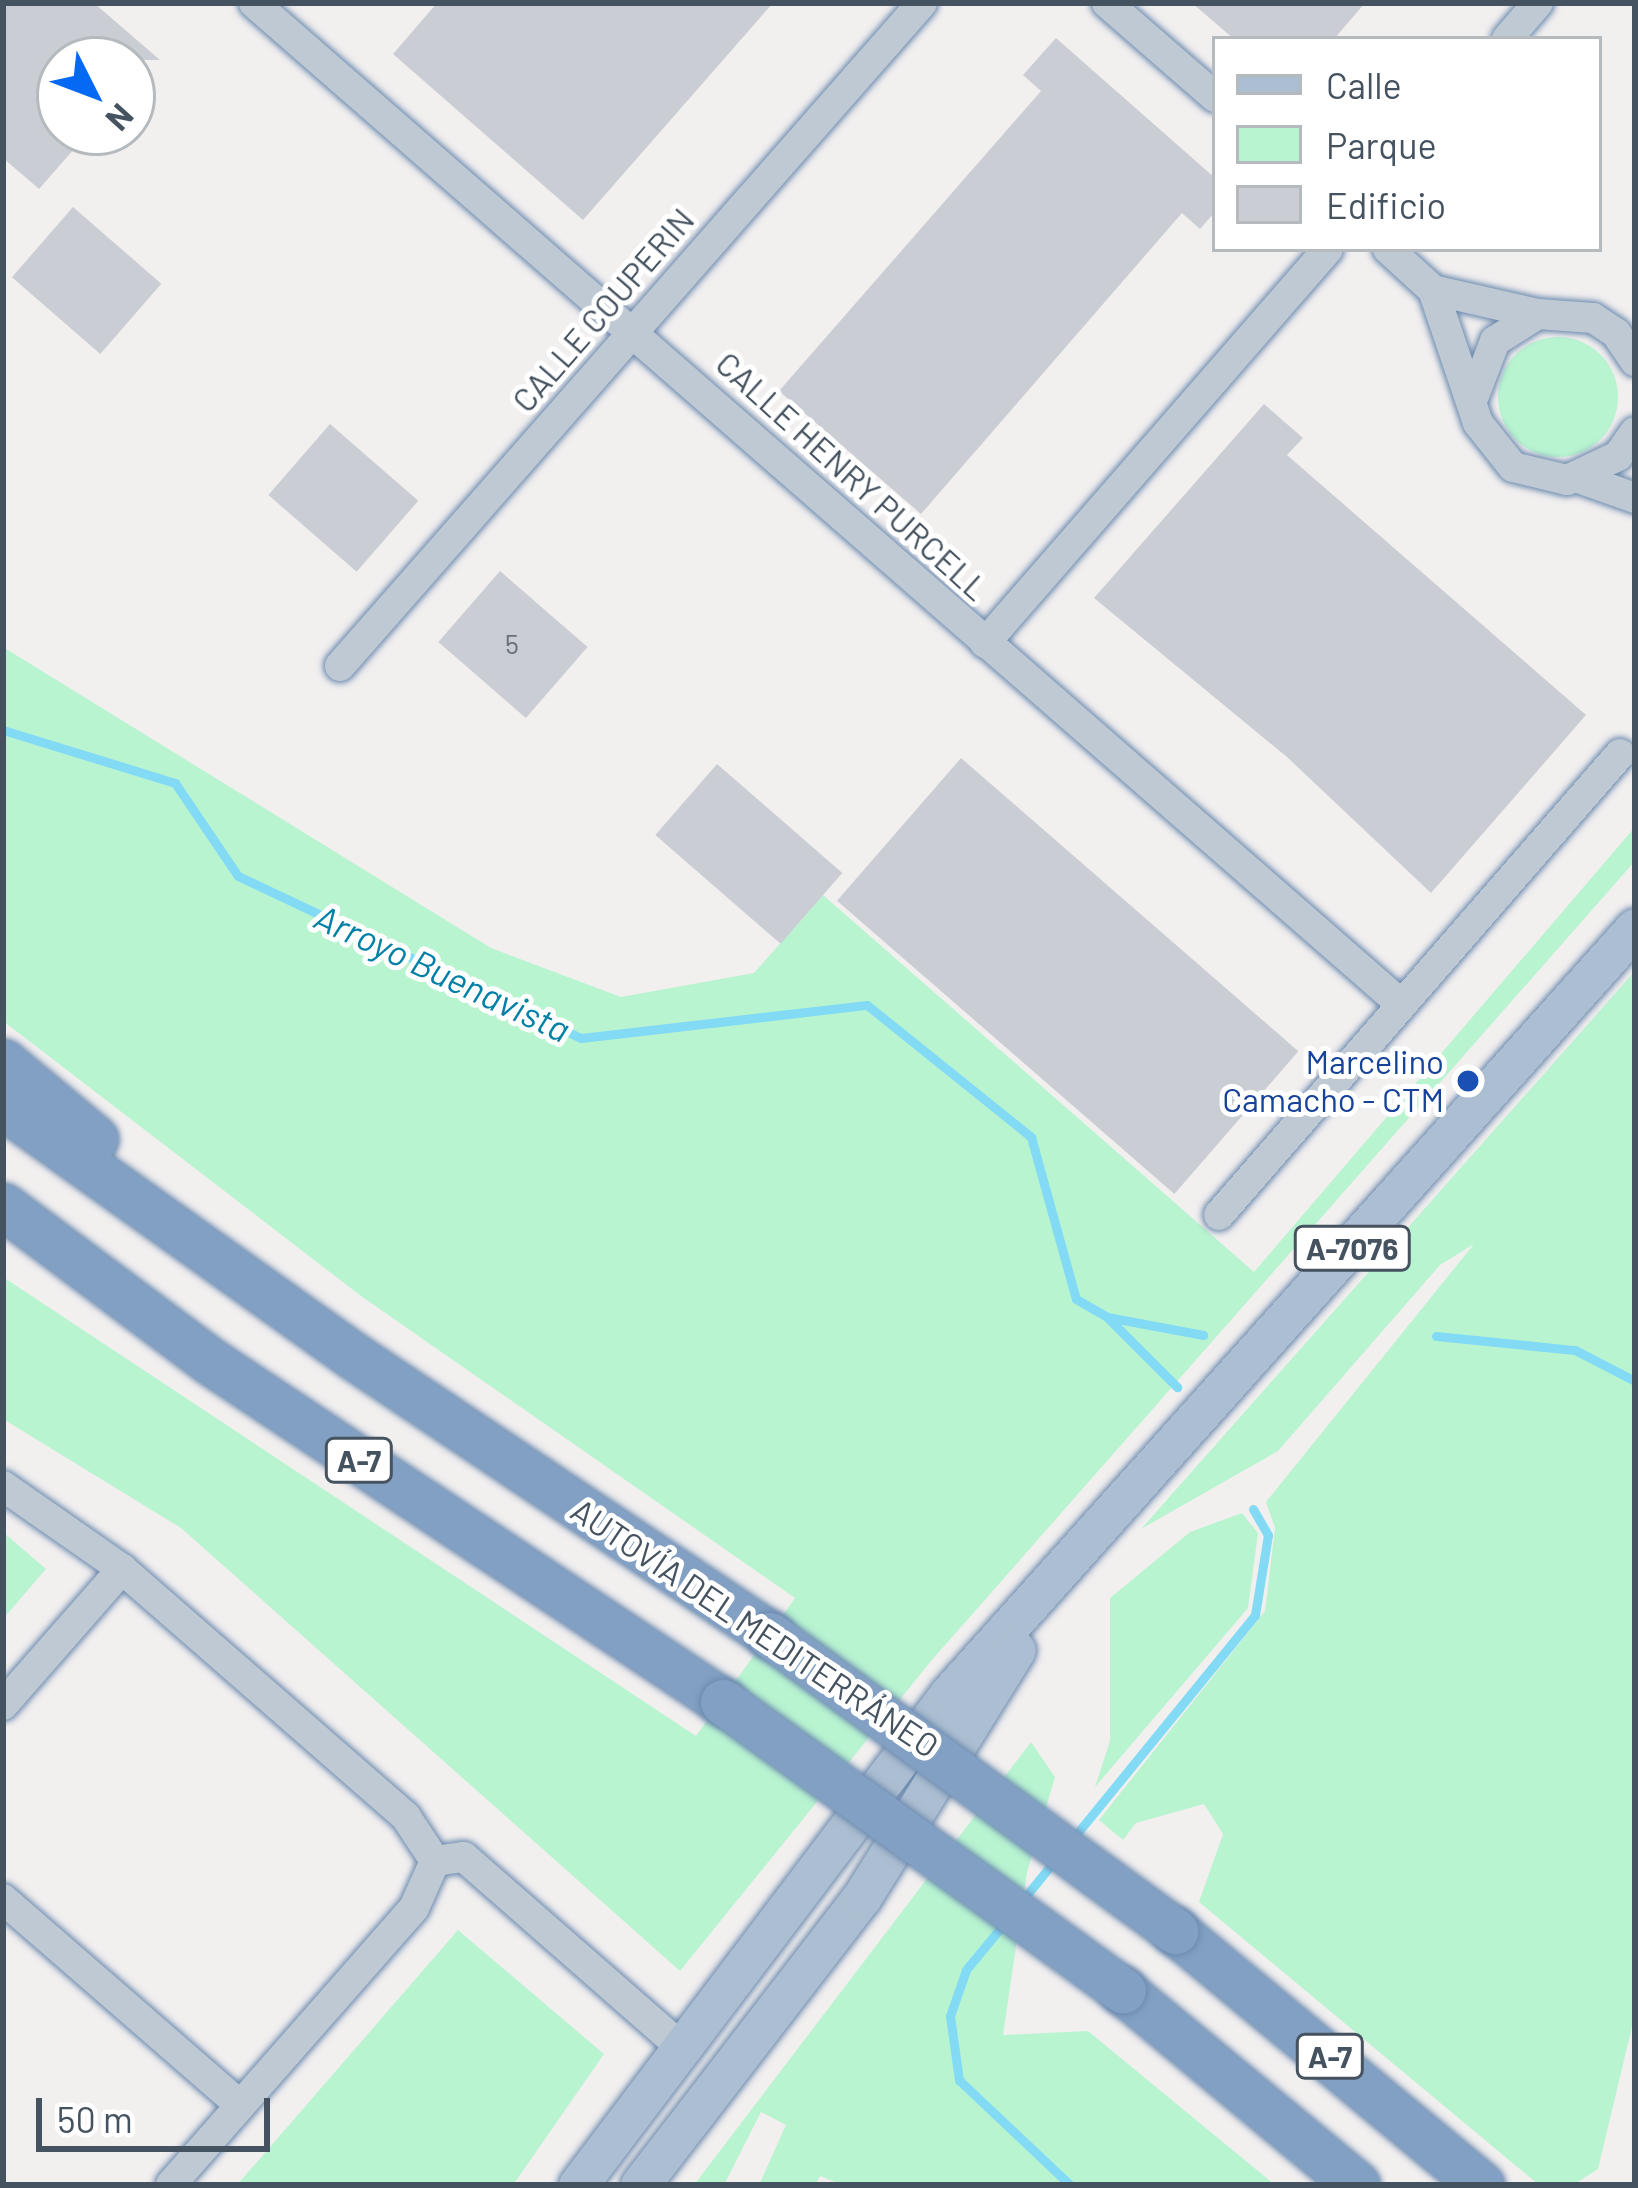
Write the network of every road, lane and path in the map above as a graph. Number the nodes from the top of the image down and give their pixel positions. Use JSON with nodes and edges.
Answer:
{"nodes":[{"id":1,"x":922,"y":3,"type":"edge"},
{"id":2,"x":1107,"y":3,"type":"edge"},
{"id":3,"x":1538,"y":3,"type":"edge"},
{"id":4,"x":269,"y":8,"type":"edge"},
{"id":5,"x":1510,"y":36,"type":"edge"},
{"id":6,"x":1212,"y":94,"type":"edge"},
{"id":7,"x":1325,"y":252,"type":"edge"},
{"id":8,"x":1391,"y":252,"type":"edge"},
{"id":9,"x":1432,"y":290,"type":"junction"},
{"id":10,"x":1538,"y":314,"type":"junction"},
{"id":11,"x":635,"y":328,"type":"junction"},
{"id":12,"x":1635,"y":361,"type":"edge"},
{"id":13,"x":1474,"y":396,"type":"junction"},
{"id":14,"x":1635,"y":432,"type":"edge"},
{"id":15,"x":1576,"y":477,"type":"junction"},
{"id":16,"x":1635,"y":498,"type":"edge"},
{"id":17,"x":985,"y":643,"type":"junction"},
{"id":18,"x":340,"y":666,"type":"dead end"},
{"id":19,"x":1620,"y":754,"type":"dead end"},
{"id":20,"x":1635,"y":928,"type":"edge"},
{"id":21,"x":1401,"y":1004,"type":"junction"},
{"id":22,"x":3,"y":1062,"type":"edge"},
{"id":23,"x":3,"y":1106,"type":"edge"},
{"id":24,"x":3,"y":1206,"type":"edge"},
{"id":25,"x":1219,"y":1215,"type":"dead end"},
{"id":26,"x":355,"y":1357,"type":"junction"},
{"id":27,"x":3,"y":1486,"type":"edge"},
{"id":28,"x":1069,"y":1568,"type":"junction"},
{"id":29,"x":122,"y":1569,"type":"junction"},
{"id":30,"x":3,"y":1705,"type":"edge"},
{"id":31,"x":434,"y":1870,"type":"junction"},
{"id":32,"x":3,"y":1900,"type":"edge"},
{"id":33,"x":679,"y":2045,"type":"junction"},
{"id":34,"x":240,"y":2105,"type":"junction"},
{"id":35,"x":171,"y":2185,"type":"edge"},
{"id":36,"x":578,"y":2185,"type":"edge"},
{"id":37,"x":640,"y":2185,"type":"edge"},
{"id":38,"x":1357,"y":2185,"type":"edge"},
{"id":39,"x":1481,"y":2185,"type":"edge"}],
"edges":[{"from":1,"to":11,"type":"street","name":"CALLE COUPERIN"},
{"from":2,"to":6,"type":"street"},
{"from":3,"to":5,"type":"street"},
{"from":4,"to":11,"type":"street","name":"CALLE HENRY PURCELL"},
{"from":7,"to":17,"type":"street"},
{"from":8,"to":9,"type":"street"},
{"from":9,"to":10,"type":"street"},
{"from":9,"to":13,"type":"street"},
{"from":10,"to":12,"type":"street"},
{"from":10,"to":13,"type":"street"},
{"from":11,"to":17,"type":"street","name":"CALLE HENRY PURCELL"},
{"from":11,"to":18,"type":"street","name":"CALLE COUPERIN"},
{"from":13,"to":15,"type":"street"},
{"from":14,"to":15,"type":"street"},
{"from":15,"to":16,"type":"street"},
{"from":17,"to":21,"type":"street","name":"CALLE HENRY PURCELL"},
{"from":19,"to":21,"type":"street"},
{"from":20,"to":28,"type":"main road","number":"A-7076"},
{"from":21,"to":25,"type":"street"},
{"from":22,"to":26,"type":"highway"},
{"from":23,"to":26,"type":"highway","name":"AUTOVÍA DEL MEDITERRÁNEO","number":"A-7"},
{"from":24,"to":38,"type":"highway","number":"A-7","bridge":true},
{"from":26,"to":39,"type":"highway","name":"AUTOVÍA DEL MEDITERRÁNEO","number":"A-7","bridge":true},
{"from":27,"to":29,"type":"street"},
{"from":28,"to":33,"type":"main road","number":"A-7076"},
{"from":28,"to":37,"type":"main road","number":"A-7076"},
{"from":29,"to":30,"type":"street"},
{"from":29,"to":31,"type":"street"},
{"from":31,"to":33,"type":"street"},
{"from":31,"to":34,"type":"street"},
{"from":32,"to":34,"type":"street"},
{"from":33,"to":36,"type":"main road","number":"A-7076"},
{"from":34,"to":35,"type":"street"}]}
